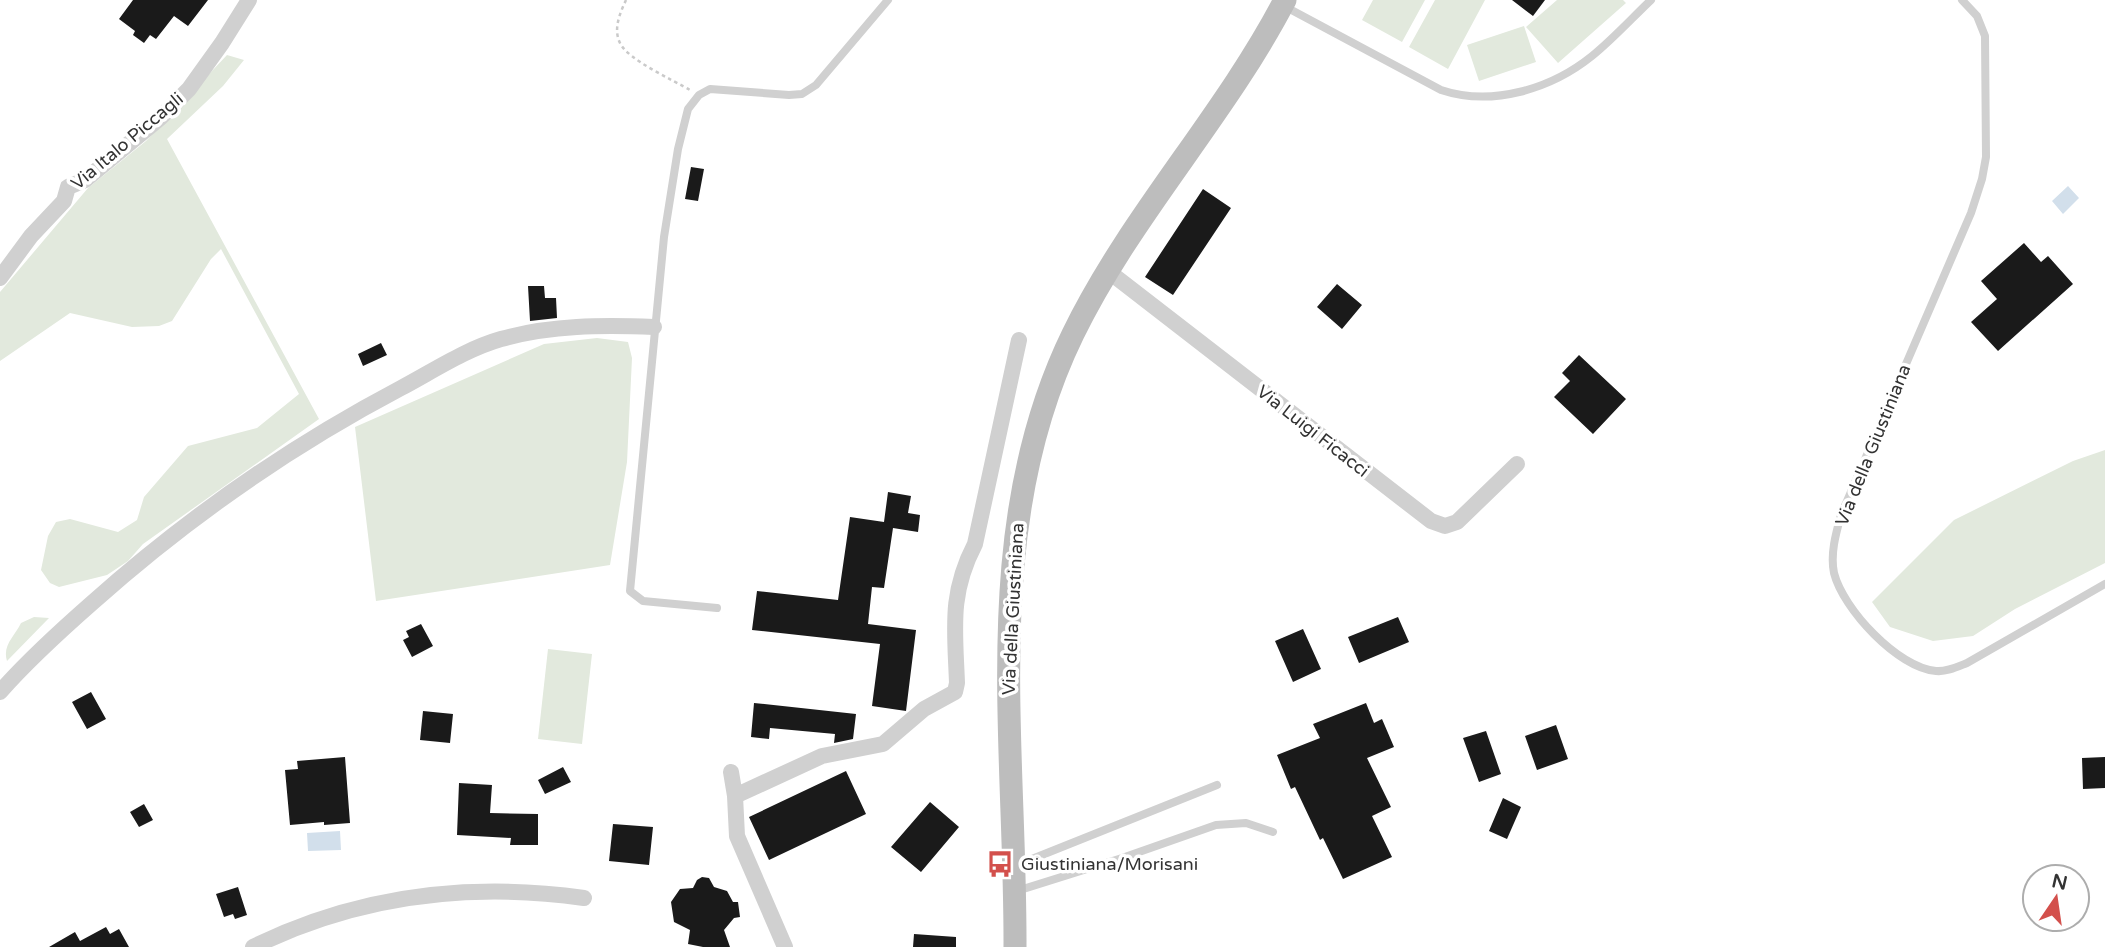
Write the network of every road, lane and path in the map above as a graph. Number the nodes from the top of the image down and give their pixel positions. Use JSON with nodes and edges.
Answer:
{"nodes":[{"id":1,"x":249,"y":0,"type":"edge"},
{"id":2,"x":626,"y":0,"type":"edge"},
{"id":3,"x":888,"y":0,"type":"edge"},
{"id":4,"x":1651,"y":0,"type":"edge"},
{"id":5,"x":1962,"y":0,"type":"edge"},
{"id":6,"x":1284,"y":3,"type":"edge"},
{"id":7,"x":699,"y":95,"type":"junction"},
{"id":8,"x":1108,"y":271,"type":"junction"},
{"id":9,"x":0,"y":278,"type":"edge"},
{"id":10,"x":654,"y":327,"type":"junction"},
{"id":11,"x":1019,"y":340,"type":"dead end"},
{"id":12,"x":1517,"y":464,"type":"dead end"},
{"id":13,"x":2105,"y":584,"type":"edge"},
{"id":14,"x":717,"y":608,"type":"dead end"},
{"id":15,"x":0,"y":692,"type":"edge"},
{"id":16,"x":731,"y":772,"type":"dead end"},
{"id":17,"x":1217,"y":785,"type":"dead end"},
{"id":18,"x":736,"y":796,"type":"junction"},
{"id":19,"x":1273,"y":832,"type":"dead end"},
{"id":20,"x":1014,"y":866,"type":"junction"},
{"id":21,"x":1014,"y":892,"type":"junction"},
{"id":22,"x":584,"y":898,"type":"dead end"},
{"id":23,"x":253,"y":947,"type":"edge"},
{"id":24,"x":785,"y":947,"type":"edge"},
{"id":25,"x":1015,"y":947,"type":"edge"}],
"edges":[{"from":1,"to":9,"type":"street","name":"Via Italo Piccagli"},
{"from":2,"to":7,"type":"path"},
{"from":3,"to":7,"type":"lane"},
{"from":4,"to":6,"type":"lane","name":"Via della Giustiniana"},
{"from":5,"to":13,"type":"lane","name":"Via della Giustiniana"},
{"from":6,"to":8,"type":"street","name":"Via della Giustiniana"},
{"from":7,"to":10,"type":"lane"},
{"from":8,"to":12,"type":"street","name":"Via Luigi Ficacci"},
{"from":8,"to":20,"type":"street","name":"Via della Giustiniana"},
{"from":10,"to":14,"type":"lane"},
{"from":10,"to":15,"type":"street"},
{"from":11,"to":18,"type":"street"},
{"from":16,"to":18,"type":"street"},
{"from":17,"to":20,"type":"lane"},
{"from":18,"to":24,"type":"street"},
{"from":19,"to":21,"type":"lane"},
{"from":20,"to":21,"type":"street","name":"Via della Giustiniana"},
{"from":21,"to":25,"type":"street","name":"Via della Giustiniana"},
{"from":22,"to":23,"type":"street"}]}
